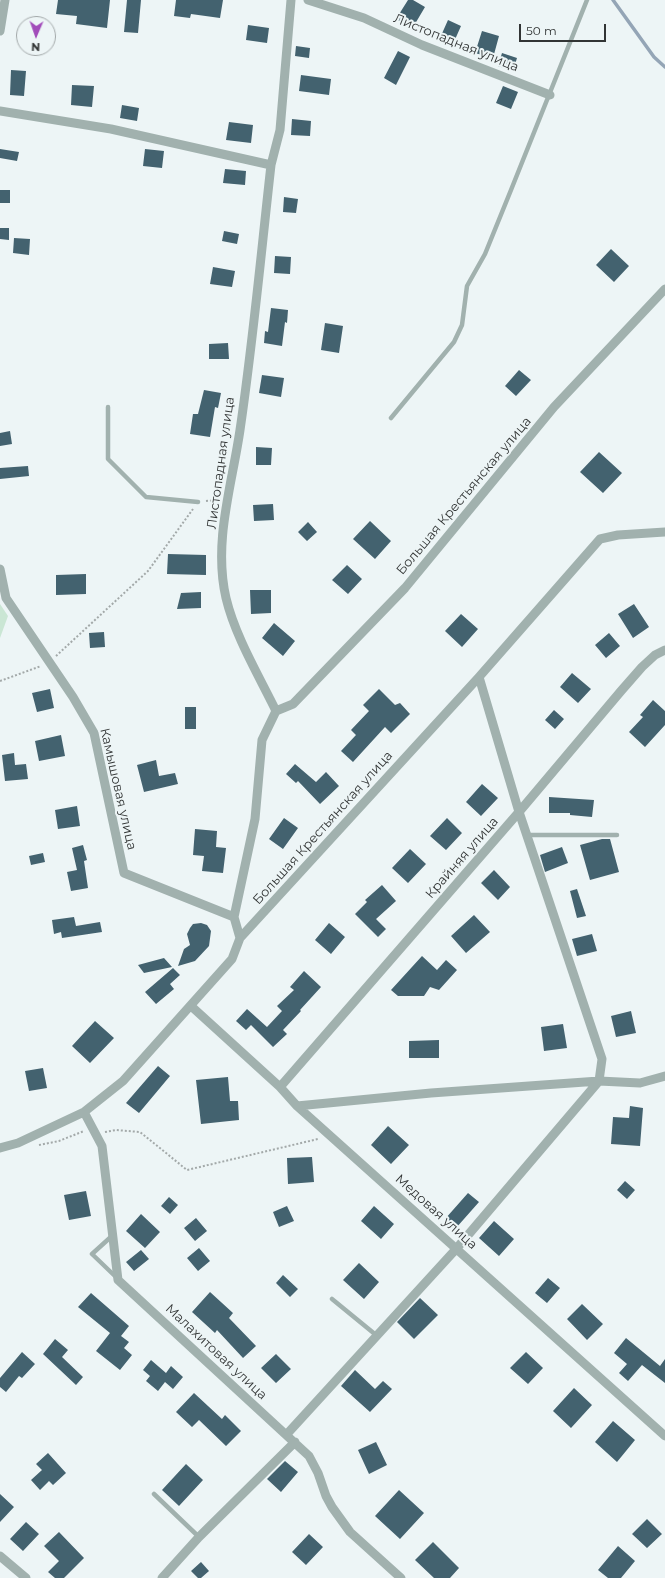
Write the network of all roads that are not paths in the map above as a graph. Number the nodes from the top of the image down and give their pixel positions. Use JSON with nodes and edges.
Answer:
{"nodes":[{"id":1,"x":5,"y":0,"type":"edge"},
{"id":2,"x":291,"y":0,"type":"edge"},
{"id":3,"x":308,"y":0,"type":"edge"},
{"id":4,"x":587,"y":0,"type":"edge"},
{"id":5,"x":0,"y":31,"type":"edge"},
{"id":6,"x":550,"y":95,"type":"junction"},
{"id":7,"x":0,"y":111,"type":"edge"},
{"id":8,"x":272,"y":165,"type":"junction"},
{"id":9,"x":665,"y":289,"type":"edge"},
{"id":10,"x":108,"y":407,"type":"dead end"},
{"id":11,"x":391,"y":418,"type":"dead end"},
{"id":12,"x":198,"y":502,"type":"road end"},
{"id":13,"x":665,"y":532,"type":"edge"},
{"id":14,"x":0,"y":569,"type":"edge"},
{"id":15,"x":665,"y":650,"type":"edge"},
{"id":16,"x":479,"y":677,"type":"junction"},
{"id":17,"x":276,"y":711,"type":"junction"},
{"id":18,"x":519,"y":812,"type":"junction"},
{"id":19,"x":527,"y":835,"type":"junction"},
{"id":20,"x":618,"y":835,"type":"dead end"},
{"id":21,"x":234,"y":917,"type":"junction"},
{"id":22,"x":240,"y":938,"type":"junction"},
{"id":23,"x":191,"y":1006,"type":"junction"},
{"id":24,"x":665,"y":1076,"type":"edge"},
{"id":25,"x":599,"y":1081,"type":"junction"},
{"id":26,"x":280,"y":1087,"type":"junction"},
{"id":27,"x":297,"y":1106,"type":"junction"},
{"id":28,"x":84,"y":1112,"type":"junction"},
{"id":29,"x":0,"y":1148,"type":"edge"},
{"id":30,"x":113,"y":1235,"type":"junction"},
{"id":31,"x":457,"y":1248,"type":"junction"},
{"id":32,"x":118,"y":1280,"type":"junction"},
{"id":33,"x":332,"y":1299,"type":"dead end"},
{"id":34,"x":376,"y":1335,"type":"junction"},
{"id":35,"x":287,"y":1434,"type":"junction"},
{"id":36,"x":665,"y":1436,"type":"edge"},
{"id":37,"x":294,"y":1442,"type":"junction"},
{"id":38,"x":154,"y":1494,"type":"dead end"},
{"id":39,"x":199,"y":1537,"type":"junction"},
{"id":40,"x":0,"y":1556,"type":"edge"},
{"id":41,"x":26,"y":1578,"type":"edge"},
{"id":42,"x":162,"y":1578,"type":"edge"},
{"id":43,"x":401,"y":1578,"type":"edge"}],
"edges":[{"from":1,"to":5,"type":"street"},
{"from":2,"to":8,"type":"street","name":"Листопадная улица"},
{"from":3,"to":6,"type":"street","name":"Листопадная улица"},
{"from":4,"to":6,"type":"lane"},
{"from":6,"to":11,"type":"lane"},
{"from":7,"to":8,"type":"street"},
{"from":8,"to":17,"type":"street","name":"Листопадная улица"},
{"from":9,"to":17,"type":"street","name":"Большая Крестьянская улица"},
{"from":10,"to":12,"type":"lane"},
{"from":13,"to":16,"type":"street","name":"Большая Крестьянская улица"},
{"from":14,"to":21,"type":"street","name":"Камышовая улица"},
{"from":15,"to":18,"type":"street","name":"Крайняя улица"},
{"from":16,"to":18,"type":"street"},
{"from":16,"to":22,"type":"street","name":"Большая Крестьянская улица"},
{"from":17,"to":21,"type":"street"},
{"from":18,"to":19,"type":"street"},
{"from":18,"to":26,"type":"street","name":"Крайняя улица"},
{"from":19,"to":20,"type":"lane"},
{"from":19,"to":25,"type":"street"},
{"from":21,"to":22,"type":"street"},
{"from":22,"to":23,"type":"street","name":"Большая Крестьянская улица"},
{"from":23,"to":26,"type":"street","name":"Медовая улица"},
{"from":23,"to":28,"type":"street","name":"Большая Крестьянская улица"},
{"from":24,"to":25,"type":"street"},
{"from":25,"to":27,"type":"street"},
{"from":25,"to":31,"type":"street"},
{"from":26,"to":27,"type":"street","name":"Медовая улица"},
{"from":27,"to":31,"type":"street","name":"Медовая улица"},
{"from":28,"to":29,"type":"street","name":"Большая Крестьянская улица"},
{"from":28,"to":30,"type":"street"},
{"from":30,"to":32,"type":"street"},
{"from":30,"to":32,"type":"lane"},
{"from":31,"to":34,"type":"street"},
{"from":31,"to":36,"type":"street","name":"Медовая улица"},
{"from":32,"to":35,"type":"street","name":"Малахитовая улица"},
{"from":33,"to":34,"type":"lane"},
{"from":34,"to":35,"type":"street"},
{"from":35,"to":37,"type":"street","name":"Малахитовая улица"},
{"from":37,"to":39,"type":"street"},
{"from":37,"to":43,"type":"street","name":"Малахитовая улица"},
{"from":38,"to":39,"type":"lane"},
{"from":39,"to":42,"type":"street"},
{"from":40,"to":41,"type":"street"}]}
